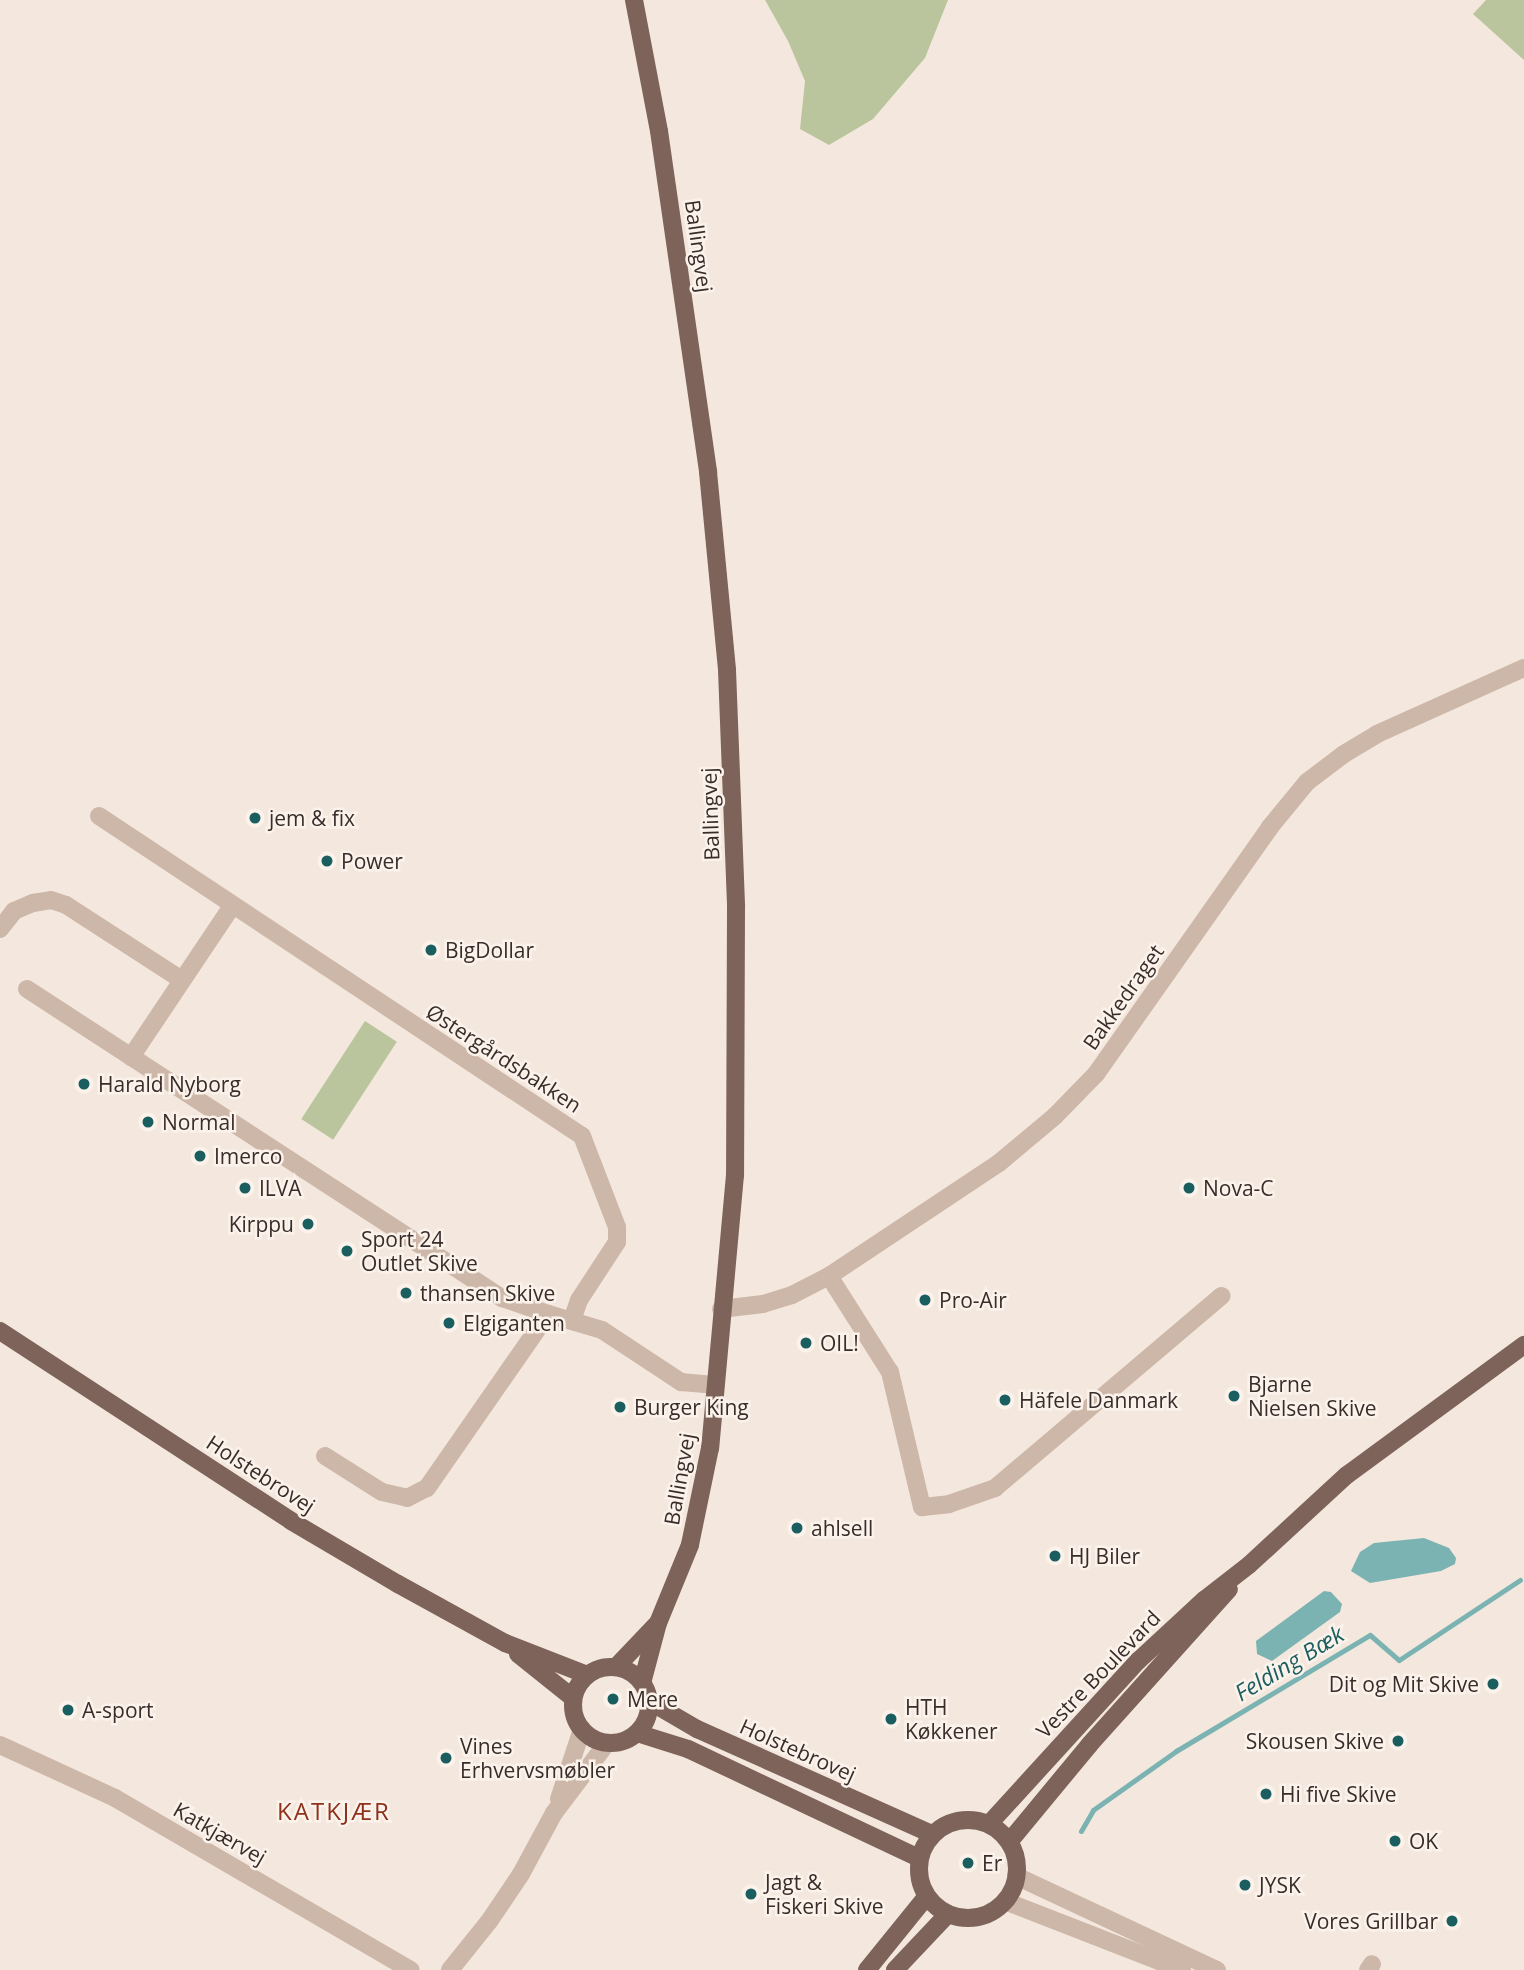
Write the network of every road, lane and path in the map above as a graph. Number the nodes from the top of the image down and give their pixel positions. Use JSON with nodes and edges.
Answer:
{"nodes":[{"id":1,"x":634,"y":0,"type":"edge"},
{"id":2,"x":1524,"y":668,"type":"edge"},
{"id":3,"x":99,"y":816,"type":"dead end"},
{"id":4,"x":232,"y":906,"type":"junction"},
{"id":5,"x":0,"y":929,"type":"edge"},
{"id":6,"x":182,"y":980,"type":"junction"},
{"id":7,"x":27,"y":989,"type":"dead end"},
{"id":8,"x":131,"y":1056,"type":"junction"},
{"id":9,"x":829,"y":1276,"type":"junction"},
{"id":10,"x":1221,"y":1296,"type":"dead end"},
{"id":11,"x":721,"y":1309,"type":"junction"},
{"id":12,"x":548,"y":1314,"type":"junction"},
{"id":13,"x":572,"y":1320,"type":"junction"},
{"id":14,"x":0,"y":1331,"type":"edge"},
{"id":15,"x":1524,"y":1345,"type":"edge"},
{"id":16,"x":714,"y":1385,"type":"junction"},
{"id":17,"x":325,"y":1456,"type":"dead end"},
{"id":18,"x":1249,"y":1565,"type":"junction"},
{"id":19,"x":659,"y":1623,"type":"junction"},
{"id":20,"x":505,"y":1643,"type":"junction"},
{"id":21,"x":616,"y":1667,"type":"junction"},
{"id":22,"x":587,"y":1675,"type":"junction"},
{"id":23,"x":642,"y":1683,"type":"junction"},
{"id":24,"x":573,"y":1698,"type":"junction"},
{"id":25,"x":649,"y":1701,"type":"junction"},
{"id":26,"x":582,"y":1729,"type":"junction"},
{"id":27,"x":637,"y":1733,"type":"junction"},
{"id":28,"x":607,"y":1742,"type":"junction"},
{"id":29,"x":0,"y":1745,"type":"edge"},
{"id":30,"x":554,"y":1813,"type":"junction"},
{"id":31,"x":989,"y":1824,"type":"junction"},
{"id":32,"x":932,"y":1834,"type":"junction"},
{"id":33,"x":1009,"y":1842,"type":"junction"},
{"id":34,"x":919,"y":1858,"type":"junction"},
{"id":35,"x":1016,"y":1876,"type":"junction"},
{"id":36,"x":927,"y":1896,"type":"junction"},
{"id":37,"x":1004,"y":1901,"type":"junction"},
{"id":38,"x":948,"y":1914,"type":"junction"},
{"id":39,"x":411,"y":1970,"type":"edge"},
{"id":40,"x":450,"y":1970,"type":"edge"},
{"id":41,"x":867,"y":1970,"type":"edge"},
{"id":42,"x":895,"y":1970,"type":"edge"},
{"id":43,"x":1182,"y":1970,"type":"edge"},
{"id":44,"x":1217,"y":1970,"type":"edge"}],
"edges":[{"from":1,"to":11,"type":"main road","name":"Ballingvej"},
{"from":2,"to":9,"type":"street","name":"Bakkedraget"},
{"from":3,"to":4,"type":"street","name":"Østergårdsbakken"},
{"from":4,"to":6,"type":"street"},
{"from":4,"to":13,"type":"street","name":"Østergårdsbakken"},
{"from":5,"to":6,"type":"street"},
{"from":6,"to":8,"type":"street"},
{"from":7,"to":8,"type":"street"},
{"from":8,"to":12,"type":"street"},
{"from":9,"to":10,"type":"street"},
{"from":9,"to":11,"type":"street","name":"Bakkedraget"},
{"from":11,"to":16,"type":"main road","name":"Ballingvej"},
{"from":12,"to":13,"type":"street"},
{"from":12,"to":17,"type":"street"},
{"from":13,"to":16,"type":"street"},
{"from":14,"to":20,"type":"main road","name":"Holstebrovej"},
{"from":15,"to":18,"type":"main road","name":"Vestre Boulevard"},
{"from":16,"to":19,"type":"main road","name":"Ballingvej"},
{"from":18,"to":31,"type":"main road","name":"Vestre Boulevard"},
{"from":18,"to":33,"type":"main road","name":"Vestre Boulevard"},
{"from":19,"to":21,"type":"main road","name":"Ballingvej"},
{"from":19,"to":23,"type":"main road","name":"Ballingvej"},
{"from":20,"to":22,"type":"main road","name":"Holstebrovej"},
{"from":20,"to":24,"type":"main road","name":"Holstebrovej"},
{"from":21,"to":22,"type":"main road"},
{"from":21,"to":23,"type":"main road"},
{"from":22,"to":24,"type":"main road"},
{"from":23,"to":25,"type":"main road"},
{"from":24,"to":26,"type":"main road"},
{"from":25,"to":27,"type":"main road"},
{"from":25,"to":32,"type":"main road","name":"Holstebrovej"},
{"from":26,"to":28,"type":"main road"},
{"from":26,"to":30,"type":"street"},
{"from":27,"to":28,"type":"main road"},
{"from":27,"to":34,"type":"main road"},
{"from":28,"to":30,"type":"street"},
{"from":29,"to":39,"type":"street","name":"Katkjærvej"},
{"from":30,"to":40,"type":"street"},
{"from":31,"to":32,"type":"main road"},
{"from":31,"to":33,"type":"main road"},
{"from":32,"to":34,"type":"main road"},
{"from":33,"to":35,"type":"main road"},
{"from":34,"to":36,"type":"main road"},
{"from":35,"to":37,"type":"main road"},
{"from":35,"to":44,"type":"street"},
{"from":36,"to":38,"type":"main road"},
{"from":36,"to":41,"type":"main road"},
{"from":37,"to":38,"type":"main road"},
{"from":37,"to":43,"type":"street"},
{"from":38,"to":42,"type":"main road"}]}
